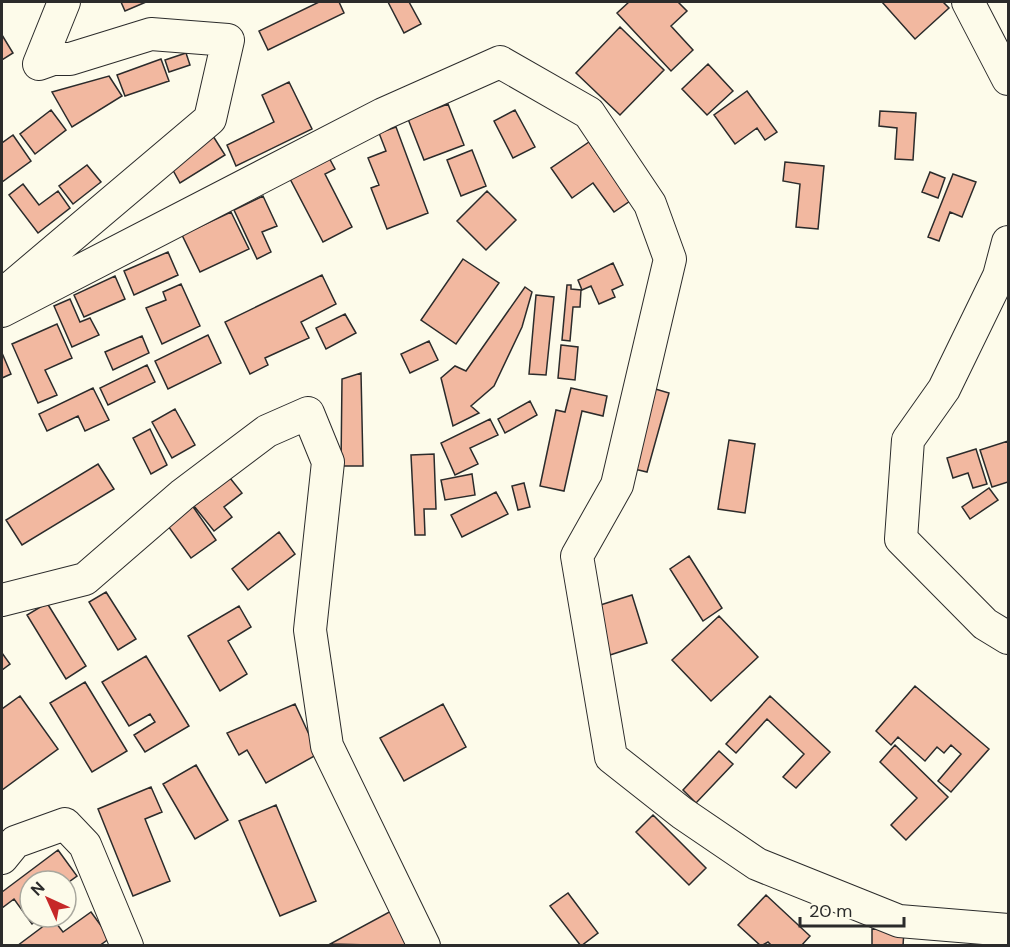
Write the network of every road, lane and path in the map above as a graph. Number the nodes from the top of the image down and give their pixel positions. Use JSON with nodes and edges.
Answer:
{"nodes":[{"id":1,"x":63,"y":2,"type":"edge"},
{"id":2,"x":968,"y":2,"type":"edge"},
{"id":3,"x":1008,"y":79,"type":"edge"},
{"id":4,"x":1008,"y":242,"type":"edge"},
{"id":5,"x":2,"y":295,"type":"edge"},
{"id":6,"x":2,"y":311,"type":"edge"},
{"id":7,"x":2,"y":600,"type":"edge"},
{"id":8,"x":1008,"y":638,"type":"edge"},
{"id":9,"x":2,"y":858,"type":"edge"},
{"id":10,"x":1008,"y":930,"type":"edge"},
{"id":11,"x":128,"y":945,"type":"edge"},
{"id":12,"x":424,"y":945,"type":"edge"}],
"edges":[{"from":1,"to":5,"type":"street"},
{"from":2,"to":3,"type":"street"},
{"from":4,"to":8,"type":"street"},
{"from":6,"to":10,"type":"street"},
{"from":7,"to":12,"type":"street"},
{"from":9,"to":11,"type":"street"}]}
